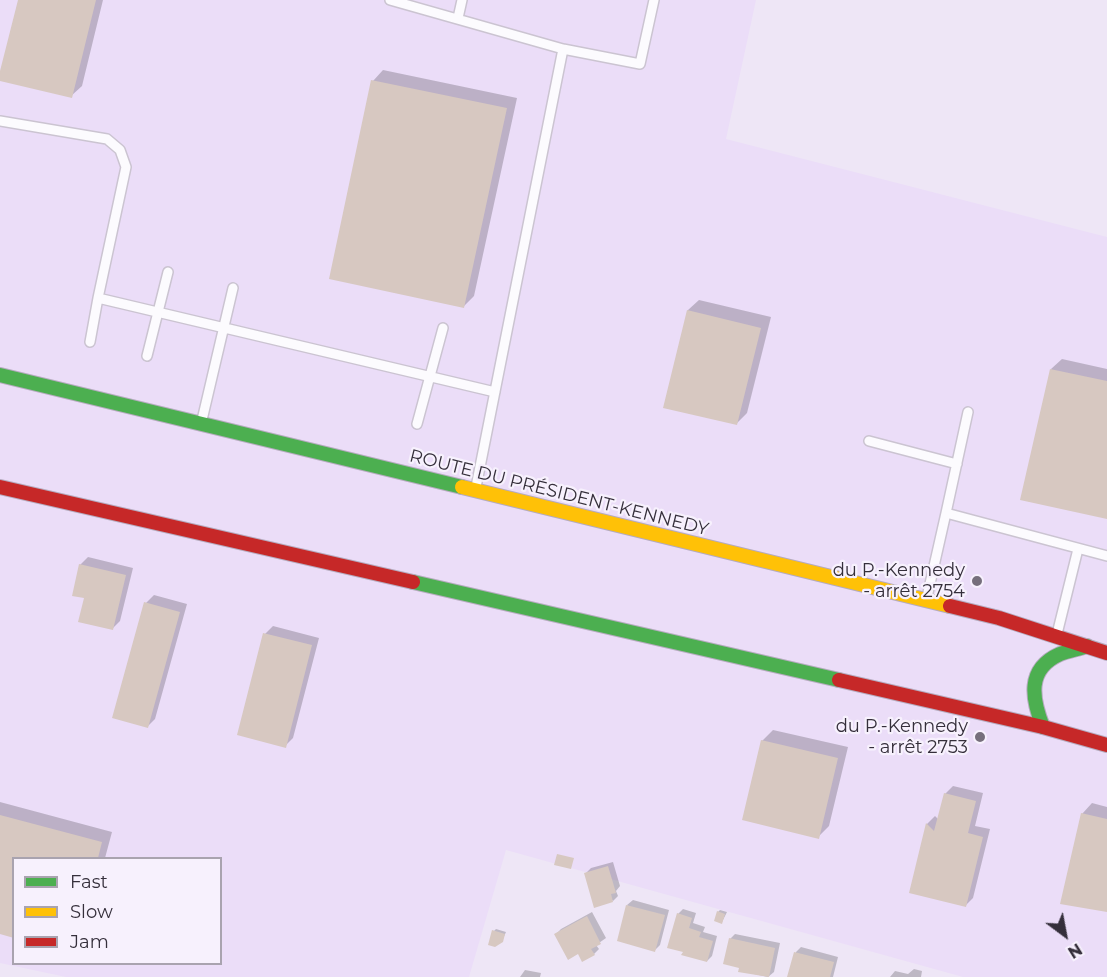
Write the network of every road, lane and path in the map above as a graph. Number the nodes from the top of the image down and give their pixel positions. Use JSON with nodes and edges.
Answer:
{"nodes":[{"id":1,"x":390,"y":0,"type":"edge"},
{"id":2,"x":462,"y":0,"type":"edge"},
{"id":3,"x":654,"y":0,"type":"edge"},
{"id":4,"x":458,"y":18,"type":"junction"},
{"id":5,"x":563,"y":49,"type":"junction"},
{"id":6,"x":0,"y":121,"type":"edge"},
{"id":7,"x":168,"y":272,"type":"dead end"},
{"id":8,"x":233,"y":288,"type":"dead end"},
{"id":9,"x":98,"y":298,"type":"junction"},
{"id":10,"x":158,"y":313,"type":"junction"},
{"id":11,"x":224,"y":328,"type":"junction"},
{"id":12,"x":443,"y":328,"type":"dead end"},
{"id":13,"x":90,"y":342,"type":"dead end"},
{"id":14,"x":147,"y":356,"type":"dead end"},
{"id":15,"x":0,"y":375,"type":"edge"},
{"id":16,"x":430,"y":377,"type":"junction"},
{"id":17,"x":495,"y":392,"type":"junction"},
{"id":18,"x":968,"y":412,"type":"dead end"},
{"id":19,"x":202,"y":423,"type":"junction"},
{"id":20,"x":417,"y":424,"type":"dead end"},
{"id":21,"x":869,"y":441,"type":"dead end"},
{"id":22,"x":957,"y":464,"type":"junction"},
{"id":23,"x":0,"y":487,"type":"edge"},
{"id":24,"x":475,"y":492,"type":"junction"},
{"id":25,"x":946,"y":513,"type":"junction"},
{"id":26,"x":1078,"y":549,"type":"junction"},
{"id":27,"x":1107,"y":556,"type":"edge"},
{"id":28,"x":926,"y":602,"type":"junction"},
{"id":29,"x":1057,"y":637,"type":"junction"},
{"id":30,"x":1087,"y":646,"type":"junction"},
{"id":31,"x":1107,"y":653,"type":"edge"},
{"id":32,"x":1043,"y":727,"type":"junction"},
{"id":33,"x":1107,"y":745,"type":"edge"}],
"edges":[{"from":1,"to":4,"type":"lane"},
{"from":2,"to":4,"type":"lane"},
{"from":3,"to":5,"type":"lane"},
{"from":4,"to":5,"type":"lane"},
{"from":5,"to":17,"type":"lane"},
{"from":6,"to":9,"type":"lane"},
{"from":7,"to":10,"type":"lane"},
{"from":8,"to":11,"type":"lane"},
{"from":9,"to":10,"type":"lane"},
{"from":9,"to":13,"type":"lane"},
{"from":10,"to":11,"type":"lane"},
{"from":10,"to":14,"type":"lane"},
{"from":11,"to":16,"type":"lane"},
{"from":11,"to":19,"type":"lane"},
{"from":12,"to":16,"type":"lane"},
{"from":15,"to":19,"type":"main road","name":"ROUTE DU PRÉSIDENT-KENNEDY"},
{"from":16,"to":17,"type":"lane"},
{"from":16,"to":20,"type":"lane"},
{"from":17,"to":24,"type":"lane"},
{"from":18,"to":22,"type":"lane"},
{"from":19,"to":24,"type":"main road","name":"ROUTE DU PRÉSIDENT-KENNEDY"},
{"from":21,"to":22,"type":"lane"},
{"from":22,"to":25,"type":"lane"},
{"from":23,"to":32,"type":"main road"},
{"from":24,"to":28,"type":"main road","name":"ROUTE DU PRÉSIDENT-KENNEDY"},
{"from":25,"to":26,"type":"lane"},
{"from":25,"to":28,"type":"lane"},
{"from":26,"to":27,"type":"lane"},
{"from":26,"to":29,"type":"lane"},
{"from":28,"to":29,"type":"main road","name":"ROUTE DU PRÉSIDENT-KENNEDY"},
{"from":29,"to":30,"type":"main road","name":"ROUTE DU PRÉSIDENT-KENNEDY"},
{"from":30,"to":31,"type":"main road","name":"ROUTE DU PRÉSIDENT-KENNEDY"},
{"from":30,"to":32,"type":"main road"},
{"from":32,"to":33,"type":"main road"}]}
